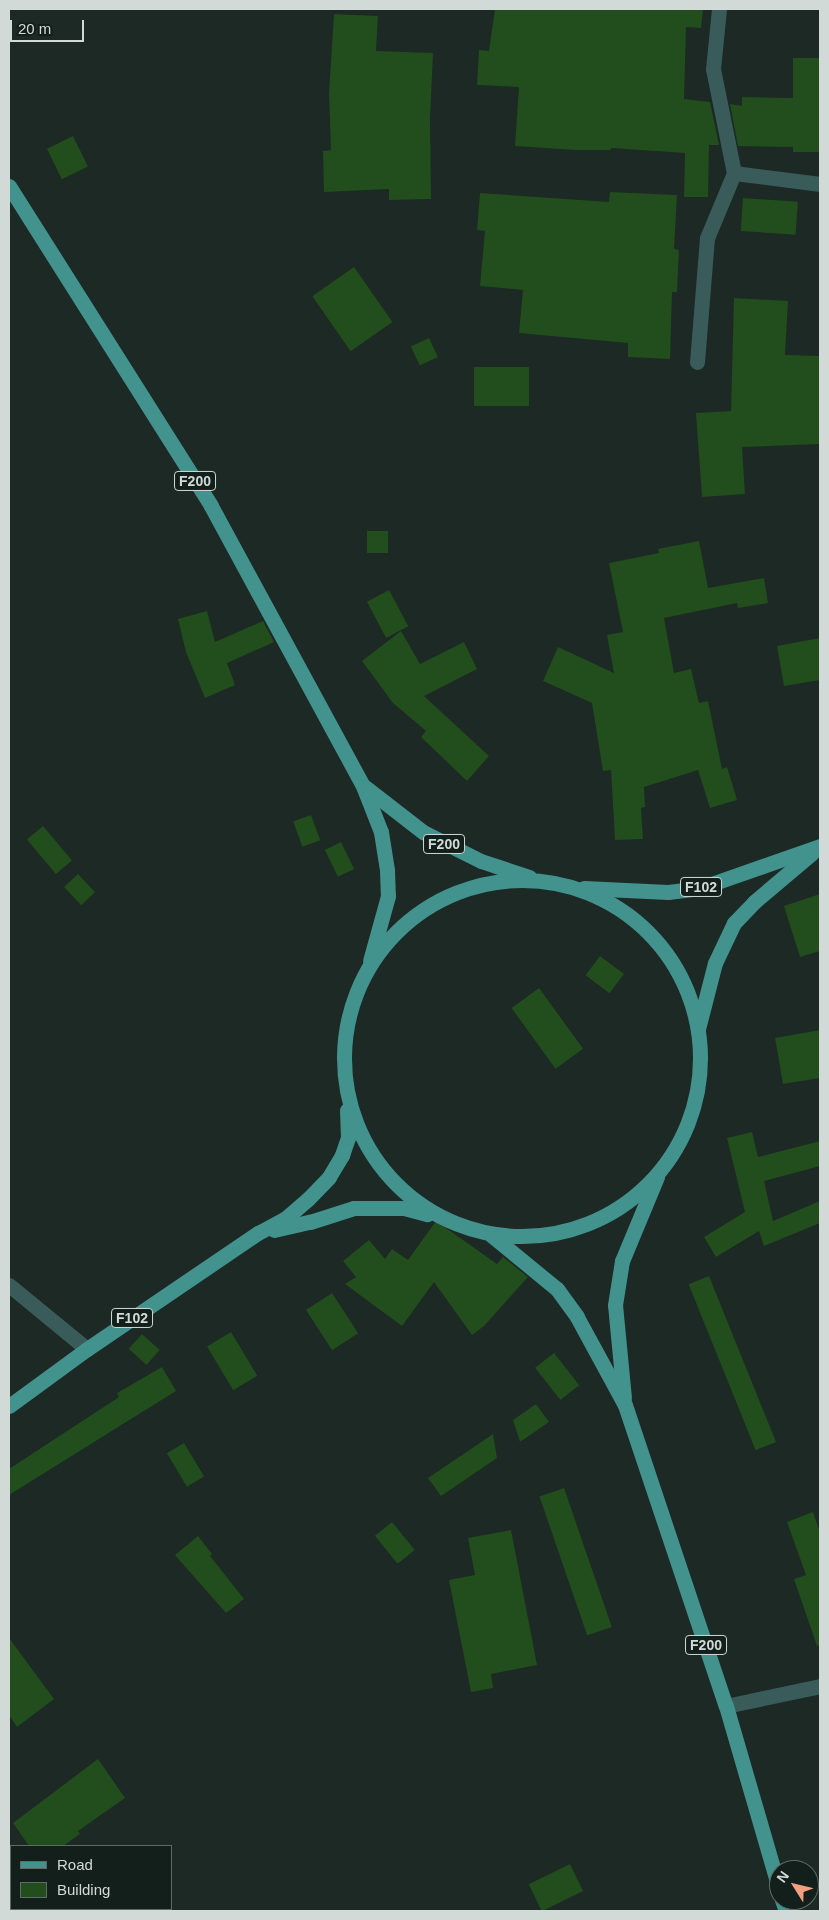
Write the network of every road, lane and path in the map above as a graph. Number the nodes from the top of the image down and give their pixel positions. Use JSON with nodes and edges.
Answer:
{"nodes":[{"id":1,"x":719,"y":9,"type":"edge"},
{"id":2,"x":734,"y":173,"type":"junction"},
{"id":3,"x":820,"y":184,"type":"edge"},
{"id":4,"x":9,"y":186,"type":"edge"},
{"id":5,"x":697,"y":362,"type":"dead end"},
{"id":6,"x":363,"y":786,"type":"junction"},
{"id":7,"x":819,"y":846,"type":"edge"},
{"id":8,"x":537,"y":880,"type":"junction"},
{"id":9,"x":577,"y":888,"type":"junction"},
{"id":10,"x":368,"y":970,"type":"junction"},
{"id":11,"x":698,"y":1029,"type":"junction"},
{"id":12,"x":348,"y":1099,"type":"junction"},
{"id":13,"x":658,"y":1173,"type":"junction"},
{"id":14,"x":441,"y":1218,"type":"junction"},
{"id":15,"x":258,"y":1233,"type":"junction"},
{"id":16,"x":491,"y":1235,"type":"junction"},
{"id":17,"x":9,"y":1285,"type":"edge"},
{"id":18,"x":87,"y":1349,"type":"junction"},
{"id":19,"x":625,"y":1405,"type":"junction"},
{"id":20,"x":9,"y":1406,"type":"edge"},
{"id":21,"x":820,"y":1686,"type":"edge"},
{"id":22,"x":726,"y":1706,"type":"junction"},
{"id":23,"x":771,"y":1860,"type":"edge"}],
"edges":[{"from":1,"to":2,"type":"street"},
{"from":2,"to":3,"type":"street"},
{"from":2,"to":5,"type":"street"},
{"from":4,"to":6,"type":"main road","number":"F200"},
{"from":6,"to":8,"type":"main road","number":"F200"},
{"from":6,"to":10,"type":"main road","number":"F200"},
{"from":7,"to":9,"type":"main road","number":"F102"},
{"from":7,"to":11,"type":"main road","number":"F102"},
{"from":8,"to":9,"type":"main road"},
{"from":8,"to":10,"type":"main road"},
{"from":9,"to":11,"type":"main road"},
{"from":10,"to":12,"type":"main road"},
{"from":11,"to":13,"type":"main road"},
{"from":12,"to":14,"type":"main road"},
{"from":12,"to":15,"type":"main road","number":"F102"},
{"from":13,"to":16,"type":"main road"},
{"from":13,"to":19,"type":"main road","number":"F200"},
{"from":14,"to":15,"type":"main road","number":"F102"},
{"from":14,"to":16,"type":"main road"},
{"from":15,"to":18,"type":"main road","number":"F102"},
{"from":16,"to":19,"type":"main road","number":"F200"},
{"from":17,"to":18,"type":"street"},
{"from":18,"to":20,"type":"main road","number":"F102"},
{"from":19,"to":22,"type":"main road","number":"F200"},
{"from":21,"to":22,"type":"street"},
{"from":22,"to":23,"type":"main road","number":"F200"}]}
